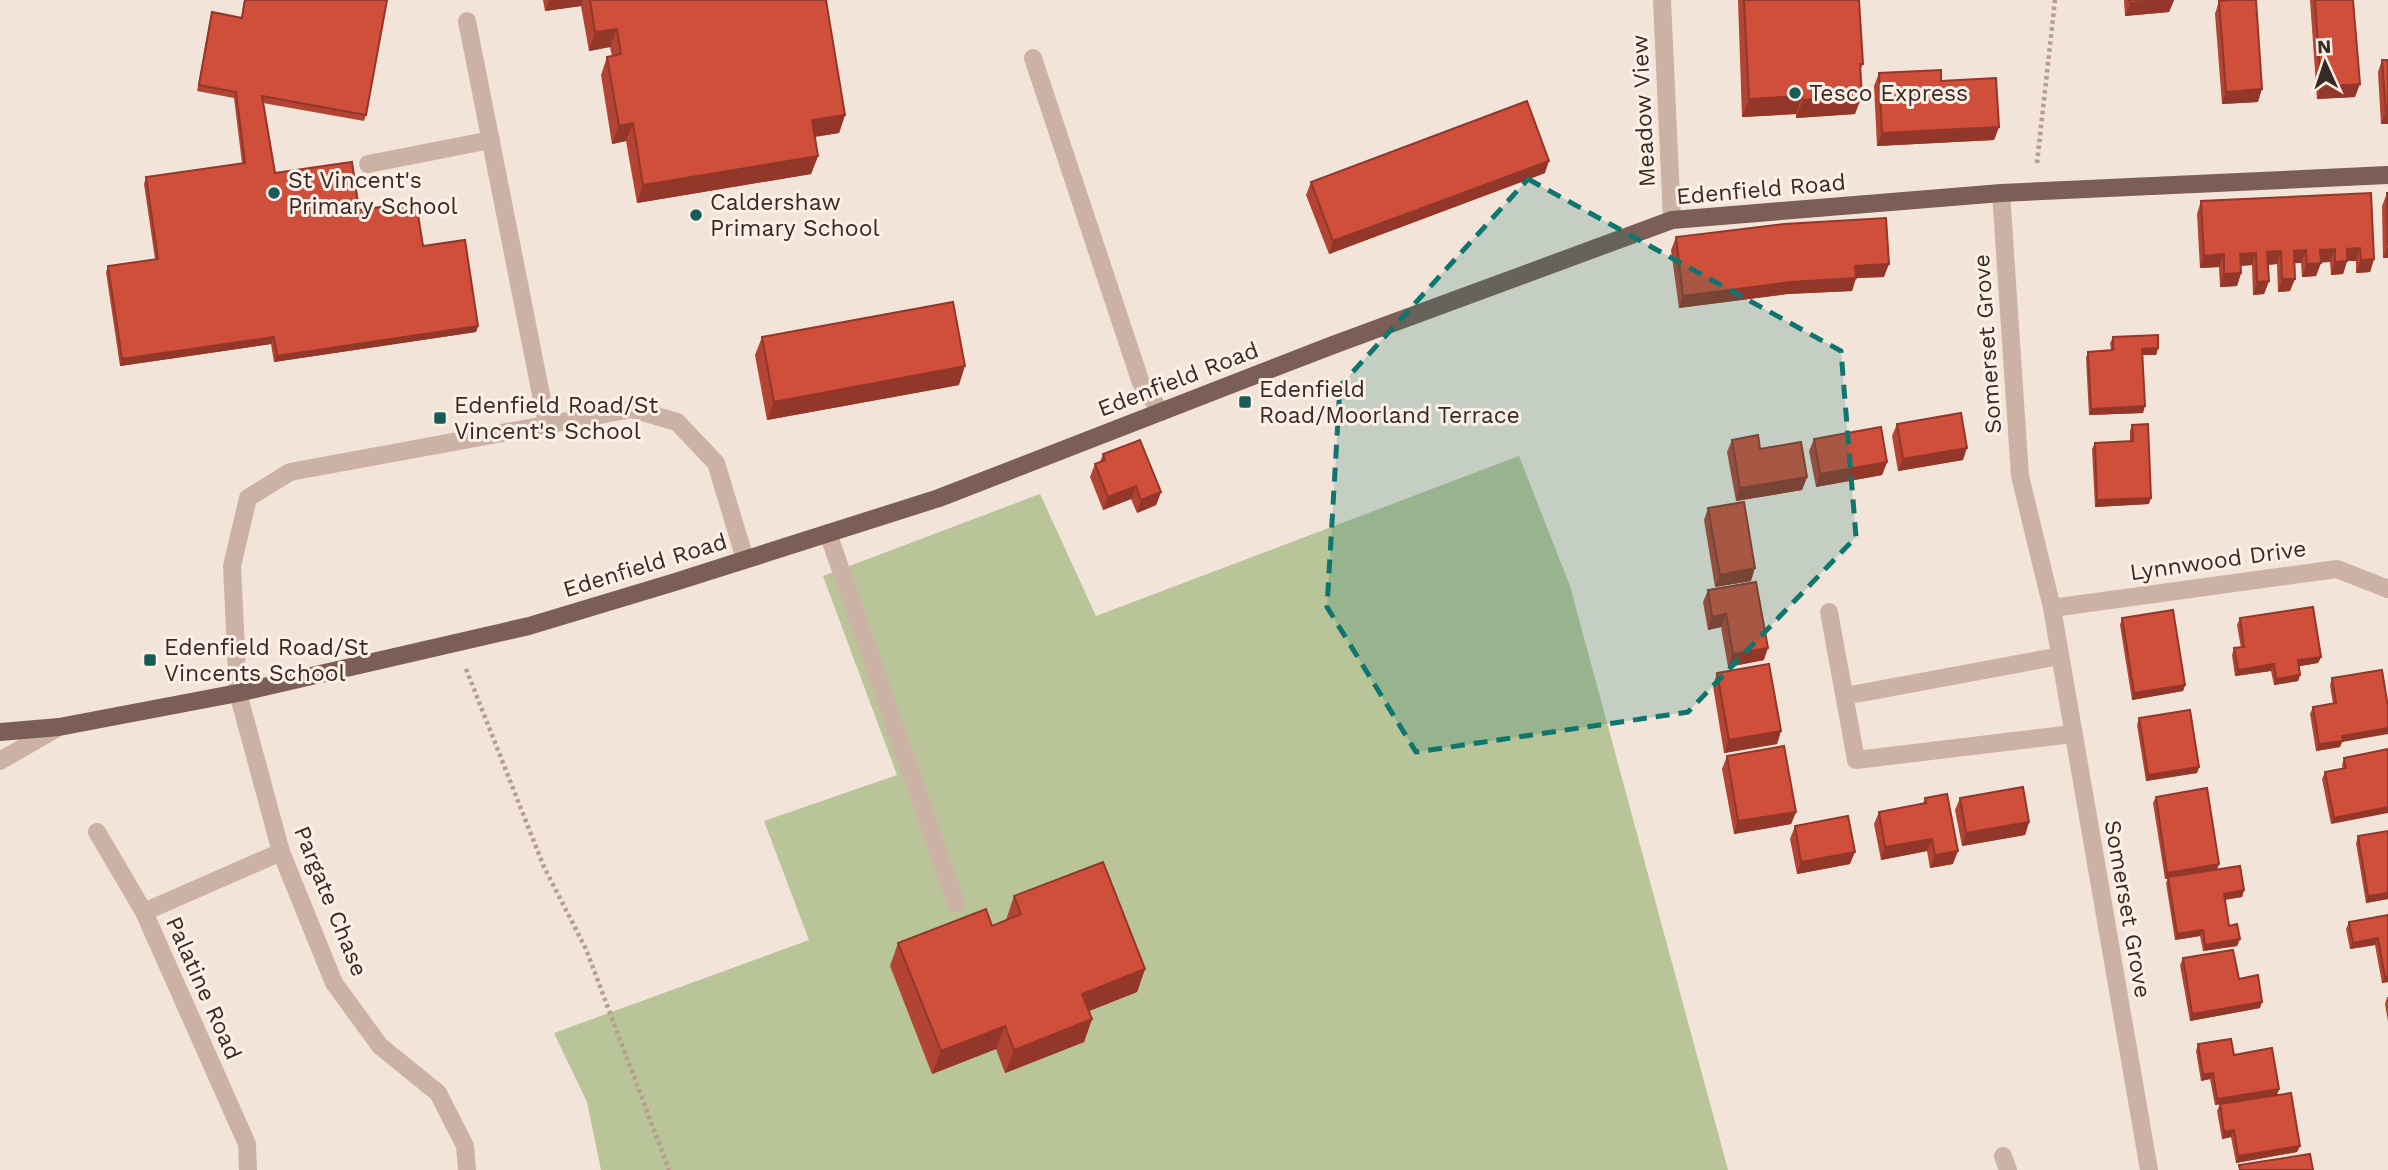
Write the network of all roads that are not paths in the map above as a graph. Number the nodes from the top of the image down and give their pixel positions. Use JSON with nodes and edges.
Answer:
{"nodes":[{"id":1,"x":1662,"y":0,"type":"edge"},
{"id":2,"x":467,"y":21,"type":"dead end"},
{"id":3,"x":1033,"y":58,"type":"dead end"},
{"id":4,"x":491,"y":140,"type":"junction"},
{"id":5,"x":368,"y":164,"type":"dead end"},
{"id":6,"x":2388,"y":175,"type":"edge"},
{"id":7,"x":2001,"y":193,"type":"junction"},
{"id":8,"x":1672,"y":220,"type":"junction"},
{"id":9,"x":1161,"y":412,"type":"junction"},
{"id":10,"x":547,"y":425,"type":"junction"},
{"id":11,"x":828,"y":533,"type":"junction"},
{"id":12,"x":745,"y":559,"type":"junction"},
{"id":13,"x":2388,"y":589,"type":"edge"},
{"id":14,"x":2052,"y":608,"type":"junction"},
{"id":15,"x":1829,"y":612,"type":"dead end"},
{"id":16,"x":2060,"y":656,"type":"junction"},
{"id":17,"x":238,"y":693,"type":"junction"},
{"id":18,"x":1845,"y":696,"type":"junction"},
{"id":19,"x":59,"y":727,"type":"junction"},
{"id":20,"x":0,"y":732,"type":"edge"},
{"id":21,"x":2073,"y":734,"type":"junction"},
{"id":22,"x":0,"y":761,"type":"edge"},
{"id":23,"x":97,"y":832,"type":"dead end"},
{"id":24,"x":281,"y":852,"type":"junction"},
{"id":25,"x":956,"y":903,"type":"dead end"},
{"id":26,"x":144,"y":912,"type":"junction"},
{"id":27,"x":248,"y":1170,"type":"edge"},
{"id":28,"x":467,"y":1170,"type":"edge"},
{"id":29,"x":2149,"y":1170,"type":"edge"}],
"edges":[{"from":1,"to":8,"type":"street","name":"Meadow View"},
{"from":2,"to":4,"type":"street"},
{"from":3,"to":9,"type":"street"},
{"from":4,"to":5,"type":"street"},
{"from":4,"to":10,"type":"street"},
{"from":6,"to":7,"type":"main road","name":"Edenfield Road"},
{"from":7,"to":8,"type":"main road","name":"Edenfield Road"},
{"from":7,"to":14,"type":"street","name":"Somerset Grove"},
{"from":8,"to":9,"type":"main road","name":"Edenfield Road"},
{"from":9,"to":11,"type":"main road","name":"Edenfield Road"},
{"from":10,"to":12,"type":"street","name":"Pargate Chase"},
{"from":10,"to":17,"type":"street","name":"Pargate Chase"},
{"from":11,"to":12,"type":"main road","name":"Edenfield Road"},
{"from":11,"to":25,"type":"street"},
{"from":12,"to":17,"type":"main road","name":"Edenfield Road"},
{"from":13,"to":14,"type":"street","name":"Lynnwood Drive"},
{"from":14,"to":16,"type":"street","name":"Somerset Grove"},
{"from":15,"to":18,"type":"street"},
{"from":16,"to":18,"type":"street"},
{"from":16,"to":21,"type":"street","name":"Somerset Grove"},
{"from":17,"to":19,"type":"main road","name":"Edenfield Road"},
{"from":17,"to":24,"type":"street","name":"Pargate Chase"},
{"from":18,"to":21,"type":"street"},
{"from":19,"to":20,"type":"main road","name":"Edenfield Road"},
{"from":19,"to":22,"type":"street"},
{"from":21,"to":29,"type":"street","name":"Somerset Grove"},
{"from":23,"to":26,"type":"street","name":"Palatine Road"},
{"from":24,"to":26,"type":"street"},
{"from":24,"to":28,"type":"street","name":"Pargate Chase"},
{"from":26,"to":27,"type":"street","name":"Palatine Road"}]}
